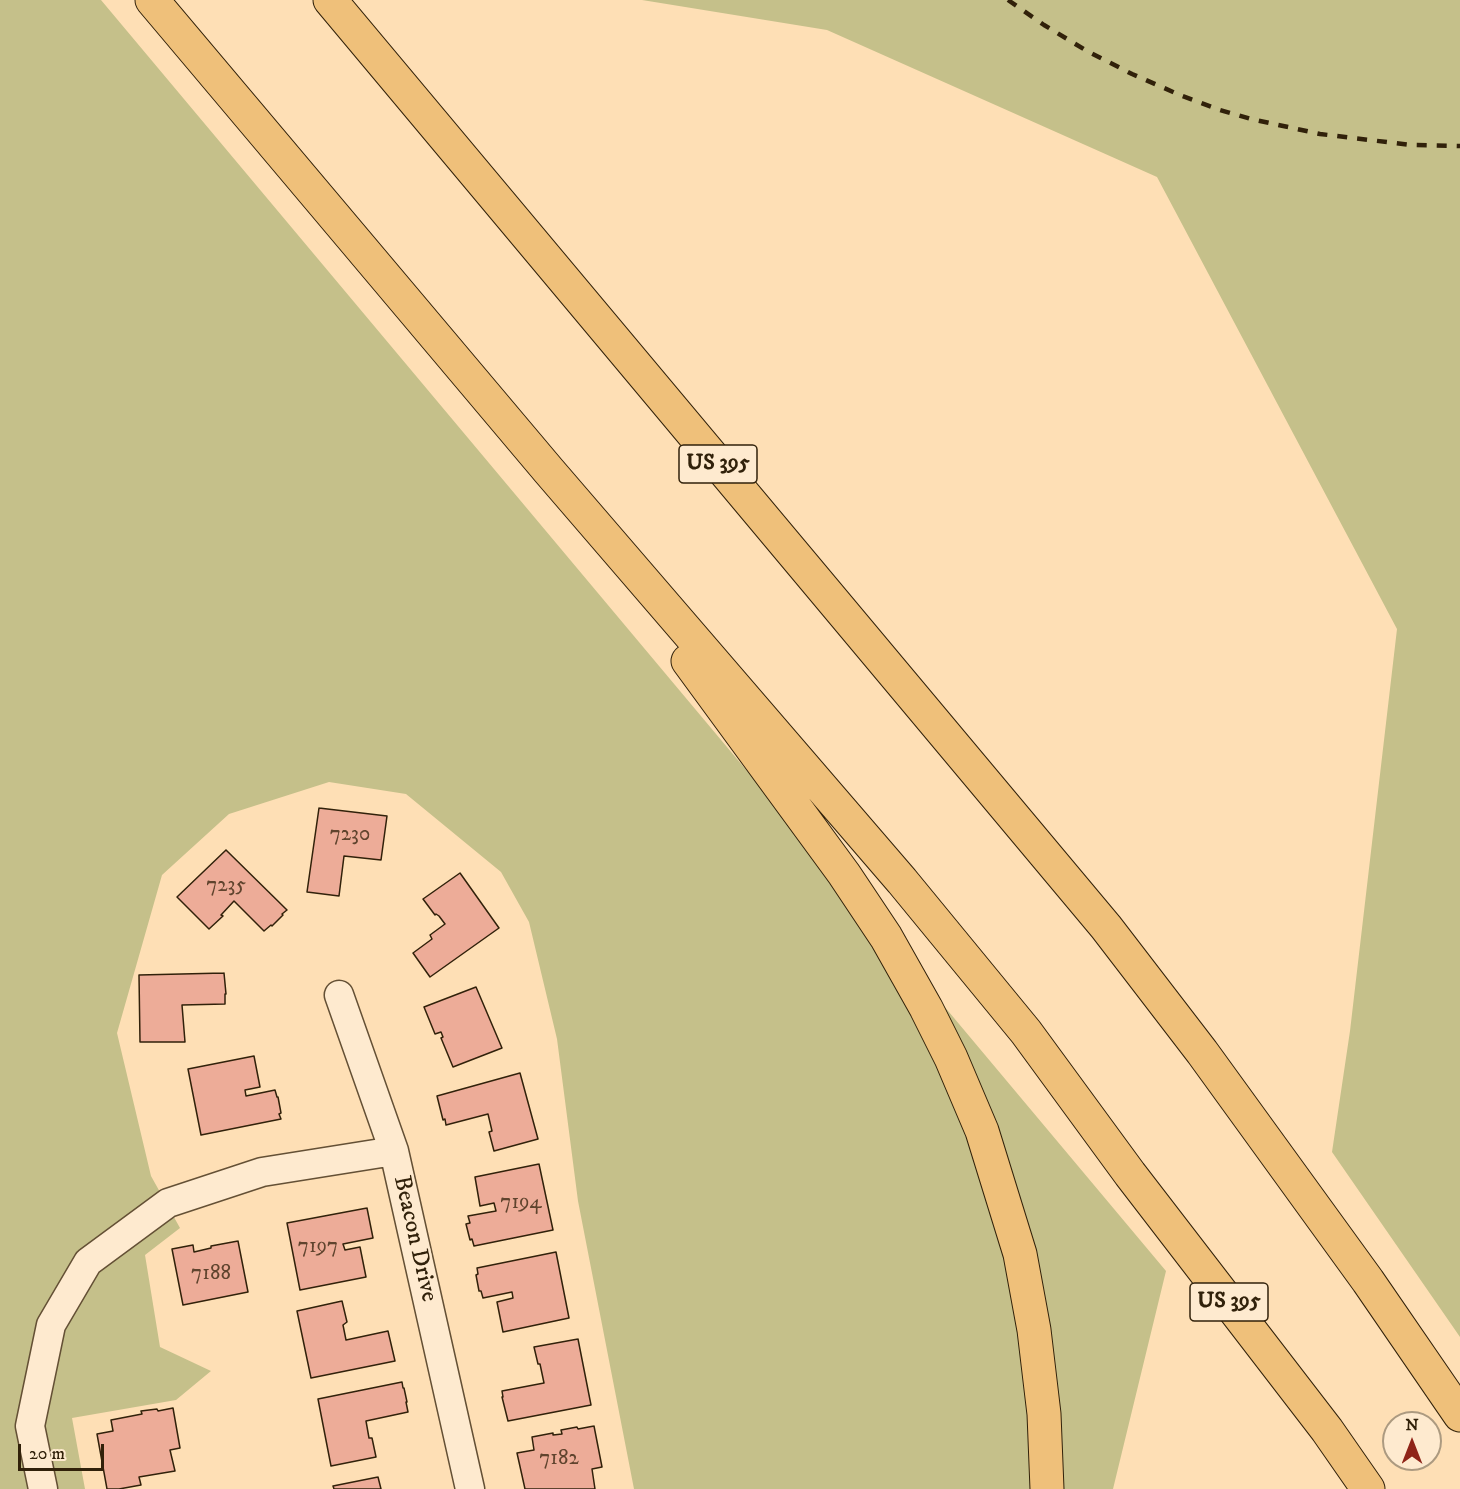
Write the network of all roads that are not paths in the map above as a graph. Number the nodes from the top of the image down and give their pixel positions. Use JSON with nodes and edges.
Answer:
{"nodes":[{"id":1,"x":152,"y":0,"type":"edge"},
{"id":2,"x":330,"y":0,"type":"edge"},
{"id":3,"x":549,"y":471,"type":"junction"},
{"id":4,"x":339,"y":995,"type":"dead end"},
{"id":5,"x":393,"y":1150,"type":"junction"},
{"id":6,"x":1460,"y":1415,"type":"edge"},
{"id":7,"x":43,"y":1489,"type":"edge"},
{"id":8,"x":470,"y":1489,"type":"edge"},
{"id":9,"x":1047,"y":1489,"type":"edge"},
{"id":10,"x":1368,"y":1489,"type":"edge"}],
"edges":[{"from":1,"to":3,"type":"highway","number":"US 395"},
{"from":2,"to":6,"type":"highway","number":"US 395"},
{"from":3,"to":9,"type":"highway"},
{"from":3,"to":10,"type":"highway","number":"US 395"},
{"from":4,"to":5,"type":"street","name":"Beacon Drive"},
{"from":5,"to":7,"type":"street"},
{"from":5,"to":8,"type":"street","name":"Beacon Drive"}]}
